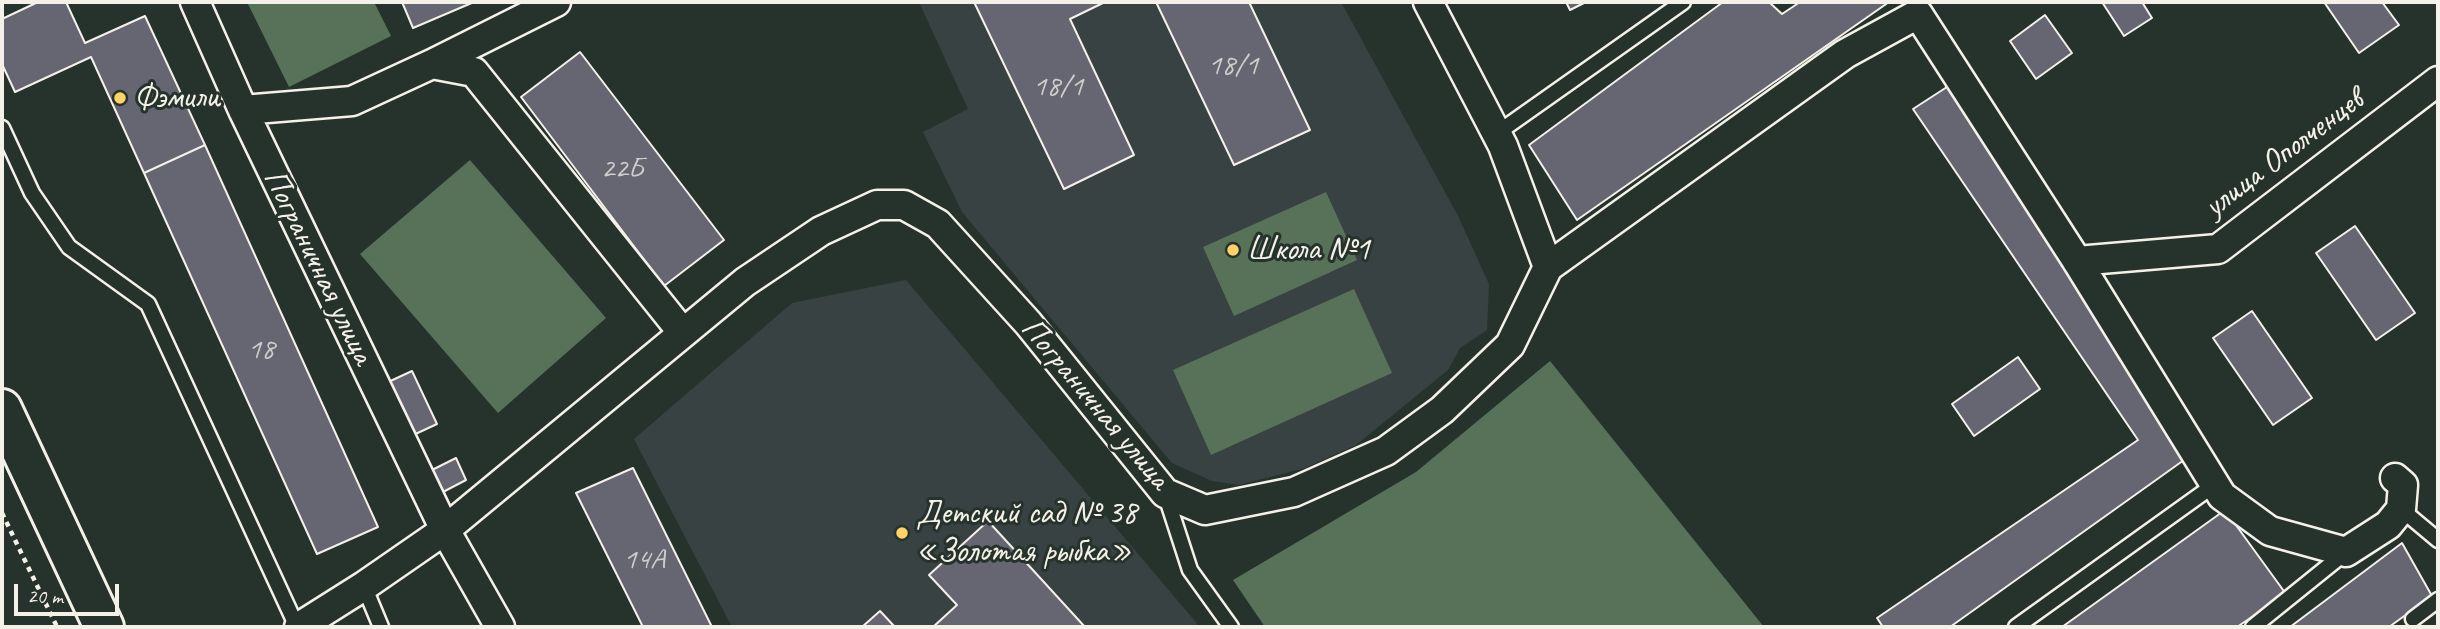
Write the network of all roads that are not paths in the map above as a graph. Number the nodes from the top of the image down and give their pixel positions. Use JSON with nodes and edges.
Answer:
{"nodes":[{"id":1,"x":195,"y":2,"type":"edge"},
{"id":2,"x":556,"y":2,"type":"edge"},
{"id":3,"x":1428,"y":2,"type":"edge"},
{"id":4,"x":1683,"y":2,"type":"edge"},
{"id":5,"x":1927,"y":8,"type":"edge"},
{"id":6,"x":432,"y":64,"type":"junction"},
{"id":7,"x":2438,"y":81,"type":"edge"},
{"id":8,"x":243,"y":110,"type":"junction"},
{"id":9,"x":2,"y":128,"type":"edge"},
{"id":10,"x":1496,"y":134,"type":"junction"},
{"id":11,"x":2077,"y":261,"type":"junction"},
{"id":12,"x":1548,"y":267,"type":"junction"},
{"id":13,"x":683,"y":332,"type":"junction"},
{"id":14,"x":4,"y":420,"type":"edge"},
{"id":15,"x":2395,"y":478,"type":"dead end"},
{"id":16,"x":2214,"y":485,"type":"junction"},
{"id":17,"x":1164,"y":493,"type":"junction"},
{"id":18,"x":2401,"y":509,"type":"junction"},
{"id":19,"x":445,"y":530,"type":"junction"},
{"id":20,"x":2438,"y":540,"type":"edge"},
{"id":21,"x":2346,"y":552,"type":"junction"},
{"id":22,"x":364,"y":586,"type":"junction"},
{"id":23,"x":2438,"y":600,"type":"edge"},
{"id":24,"x":2413,"y":619,"type":"dead end"},
{"id":25,"x":104,"y":627,"type":"edge"},
{"id":26,"x":298,"y":627,"type":"edge"},
{"id":27,"x":381,"y":627,"type":"edge"},
{"id":28,"x":500,"y":627,"type":"edge"},
{"id":29,"x":1231,"y":627,"type":"edge"},
{"id":30,"x":2016,"y":627,"type":"edge"},
{"id":31,"x":2253,"y":627,"type":"edge"}],
"edges":[{"from":1,"to":8,"type":"street","name":"Пограничная улица"},
{"from":2,"to":6,"type":"street"},
{"from":3,"to":10,"type":"street"},
{"from":4,"to":10,"type":"lane"},
{"from":5,"to":11,"type":"street"},
{"from":5,"to":12,"type":"street"},
{"from":6,"to":8,"type":"street"},
{"from":6,"to":13,"type":"street"},
{"from":7,"to":11,"type":"street","name":"улица Ополченцев"},
{"from":8,"to":19,"type":"street","name":"Пограничная улица"},
{"from":9,"to":26,"type":"lane"},
{"from":10,"to":12,"type":"street"},
{"from":11,"to":16,"type":"street"},
{"from":12,"to":17,"type":"street","name":"Пограничная улица"},
{"from":13,"to":17,"type":"street","name":"Пограничная улица"},
{"from":13,"to":19,"type":"street","name":"Пограничная улица"},
{"from":14,"to":25,"type":"main road"},
{"from":15,"to":18,"type":"street"},
{"from":16,"to":21,"type":"street"},
{"from":16,"to":30,"type":"lane"},
{"from":17,"to":29,"type":"lane"},
{"from":18,"to":20,"type":"lane"},
{"from":18,"to":21,"type":"street"},
{"from":19,"to":22,"type":"street","name":"Пограничная улица"},
{"from":19,"to":28,"type":"street","name":"Пограничная улица"},
{"from":21,"to":31,"type":"lane"},
{"from":22,"to":26,"type":"street","name":"Пограничная улица"},
{"from":22,"to":27,"type":"lane"},
{"from":23,"to":24,"type":"lane"}]}
